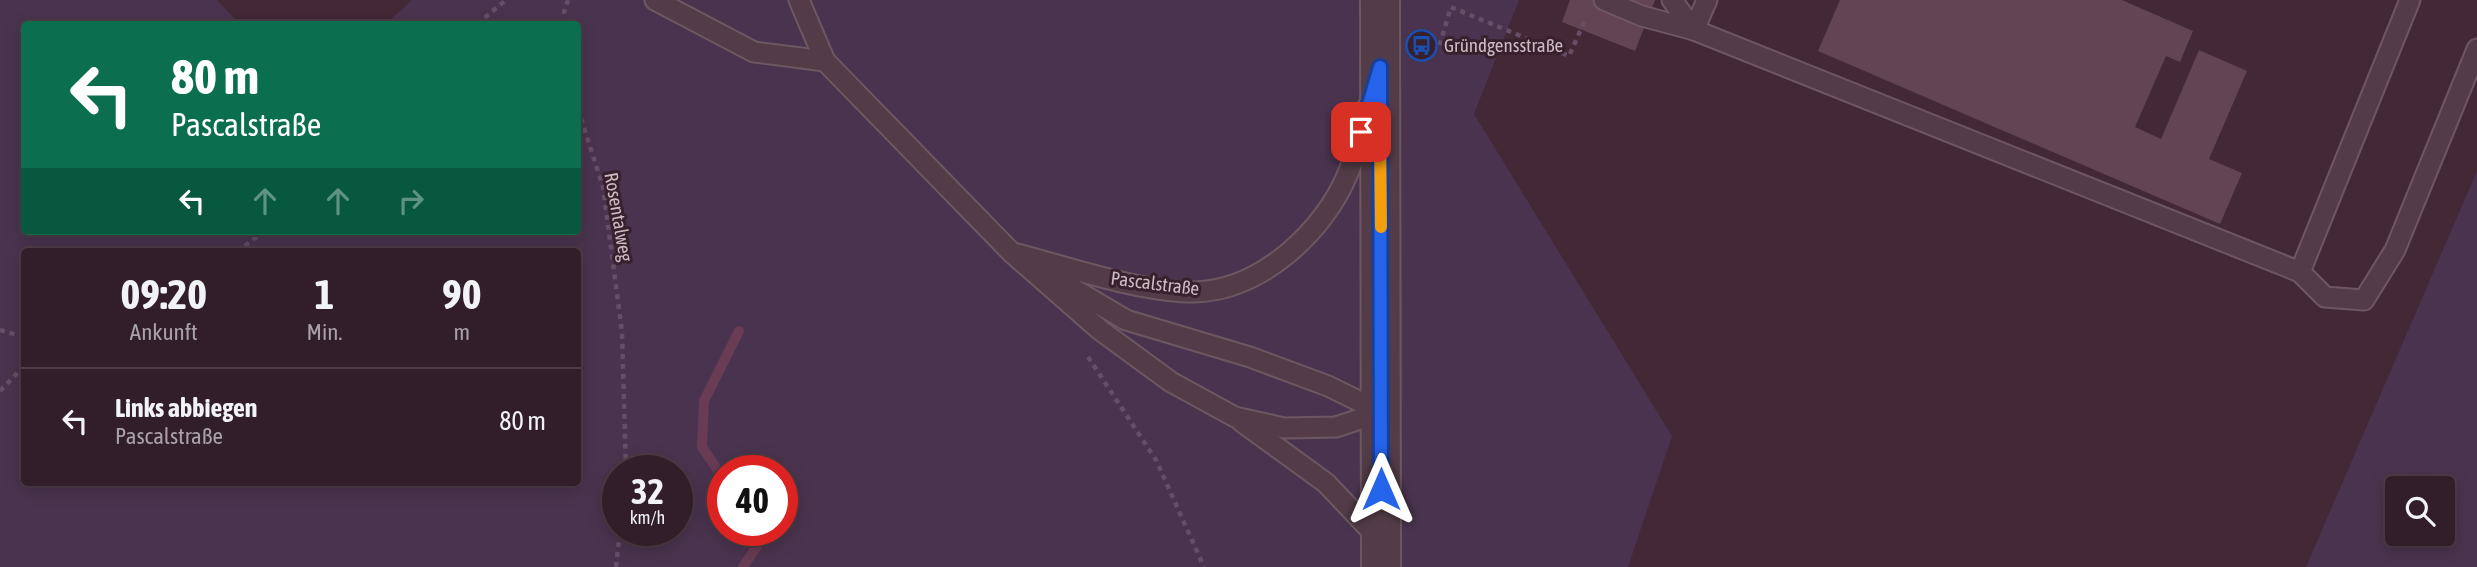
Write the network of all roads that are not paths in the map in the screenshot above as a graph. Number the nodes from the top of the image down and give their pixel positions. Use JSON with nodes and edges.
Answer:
{"nodes":[{"id":1,"x":655,"y":0,"type":"edge"},
{"id":2,"x":799,"y":0,"type":"edge"},
{"id":3,"x":1380,"y":0,"type":"edge"},
{"id":4,"x":1672,"y":0,"type":"edge"},
{"id":5,"x":1707,"y":0,"type":"edge"},
{"id":6,"x":2410,"y":0,"type":"edge"},
{"id":7,"x":1596,"y":6,"type":"edge"},
{"id":8,"x":1694,"y":30,"type":"junction"},
{"id":9,"x":2477,"y":49,"type":"edge"},
{"id":10,"x":825,"y":61,"type":"junction"},
{"id":11,"x":1380,"y":67,"type":"junction"},
{"id":12,"x":1012,"y":253,"type":"junction"},
{"id":13,"x":2300,"y":272,"type":"junction"},
{"id":14,"x":1381,"y":412,"type":"junction"},
{"id":15,"x":1235,"y":417,"type":"junction"},
{"id":16,"x":1381,"y":554,"type":"edge"}],
"edges":[{"from":1,"to":10,"type":"lane"},
{"from":2,"to":10,"type":"lane"},
{"from":3,"to":11,"type":"street","name":"Pascalstraße"},
{"from":4,"to":8,"type":"lane"},
{"from":5,"to":8,"type":"lane"},
{"from":6,"to":13,"type":"lane"},
{"from":7,"to":8,"type":"lane"},
{"from":8,"to":13,"type":"lane"},
{"from":9,"to":13,"type":"lane"},
{"from":10,"to":12,"type":"lane","name":"Pascalstraße"},
{"from":11,"to":12,"type":"lane","name":"Pascalstraße"},
{"from":11,"to":14,"type":"street","name":"Pascalstraße"},
{"from":12,"to":14,"type":"lane","name":"Pascalstraße"},
{"from":12,"to":15,"type":"lane","name":"Pascalstraße"},
{"from":14,"to":15,"type":"lane","name":"Pascalstraße"},
{"from":14,"to":16,"type":"street","name":"Pascalstraße"},
{"from":15,"to":16,"type":"lane","name":"Pascalstraße"}]}
